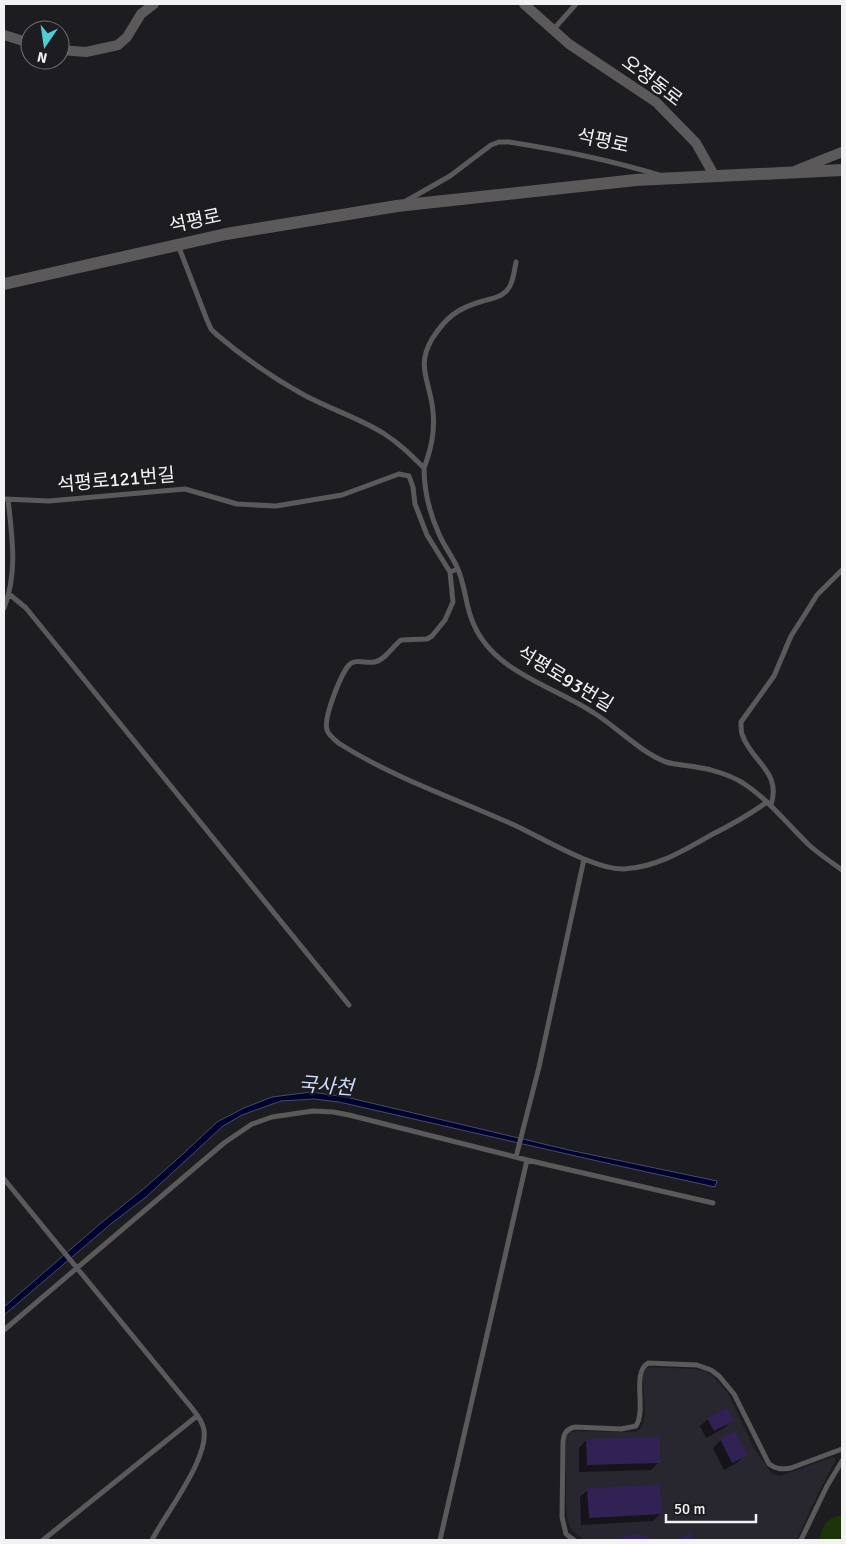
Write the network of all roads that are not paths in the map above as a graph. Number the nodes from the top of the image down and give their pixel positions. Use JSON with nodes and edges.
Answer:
{"nodes":[{"id":1,"x":154,"y":4,"type":"edge"},
{"id":2,"x":524,"y":4,"type":"edge"},
{"id":3,"x":576,"y":4,"type":"edge"},
{"id":4,"x":553,"y":30,"type":"junction"},
{"id":5,"x":4,"y":35,"type":"edge"},
{"id":6,"x":20,"y":40,"type":"edge"},
{"id":7,"x":70,"y":51,"type":"edge"},
{"id":8,"x":842,"y":152,"type":"edge"},
{"id":9,"x":842,"y":170,"type":"edge"},
{"id":10,"x":794,"y":172,"type":"junction"},
{"id":11,"x":714,"y":176,"type":"junction"},
{"id":12,"x":670,"y":178,"type":"junction"},
{"id":13,"x":397,"y":206,"type":"junction"},
{"id":14,"x":178,"y":244,"type":"junction"},
{"id":15,"x":516,"y":262,"type":"dead end"},
{"id":16,"x":4,"y":284,"type":"edge"},
{"id":17,"x":424,"y":468,"type":"junction"},
{"id":18,"x":424,"y":482,"type":"junction"},
{"id":19,"x":413,"y":487,"type":"junction"},
{"id":20,"x":6,"y":499,"type":"edge"},
{"id":21,"x":458,"y":569,"type":"junction"},
{"id":22,"x":842,"y":570,"type":"edge"},
{"id":23,"x":450,"y":572,"type":"junction"},
{"id":24,"x":9,"y":594,"type":"junction"},
{"id":25,"x":4,"y":608,"type":"edge"},
{"id":26,"x":769,"y":804,"type":"junction"},
{"id":27,"x":584,"y":859,"type":"junction"},
{"id":28,"x":842,"y":870,"type":"edge"},
{"id":29,"x":349,"y":1006,"type":"dead end"},
{"id":30,"x":517,"y":1154,"type":"junction"},
{"id":31,"x":527,"y":1160,"type":"junction"},
{"id":32,"x":4,"y":1179,"type":"edge"},
{"id":33,"x":713,"y":1203,"type":"dead end"},
{"id":34,"x":76,"y":1266,"type":"junction"},
{"id":35,"x":4,"y":1330,"type":"edge"},
{"id":36,"x":197,"y":1416,"type":"junction"},
{"id":37,"x":842,"y":1449,"type":"edge"},
{"id":38,"x":842,"y":1461,"type":"edge"},
{"id":39,"x":43,"y":1540,"type":"edge"},
{"id":40,"x":152,"y":1540,"type":"edge"},
{"id":41,"x":440,"y":1540,"type":"edge"},
{"id":42,"x":574,"y":1540,"type":"edge"},
{"id":43,"x":802,"y":1540,"type":"edge"}],
"edges":[{"from":1,"to":7,"type":"street"},
{"from":2,"to":4,"type":"street","name":"오정동로"},
{"from":3,"to":4,"type":"lane"},
{"from":4,"to":11,"type":"street","name":"오정동로"},
{"from":5,"to":6,"type":"street"},
{"from":8,"to":10,"type":"street","name":"석평로"},
{"from":9,"to":10,"type":"street"},
{"from":10,"to":11,"type":"street","name":"석평로"},
{"from":11,"to":12,"type":"street","name":"석평로"},
{"from":12,"to":13,"type":"street","name":"석평로"},
{"from":12,"to":13,"type":"lane","name":"석평로"},
{"from":13,"to":14,"type":"street","name":"석평로"},
{"from":14,"to":16,"type":"street","name":"석평로"},
{"from":14,"to":17,"type":"lane"},
{"from":15,"to":17,"type":"lane","name":"석평로93번길"},
{"from":17,"to":18,"type":"lane","name":"석평로93번길"},
{"from":18,"to":19,"type":"lane"},
{"from":18,"to":21,"type":"lane","name":"석평로93번길"},
{"from":19,"to":20,"type":"lane","name":"석평로121번길"},
{"from":19,"to":23,"type":"lane"},
{"from":20,"to":24,"type":"lane"},
{"from":21,"to":23,"type":"lane"},
{"from":21,"to":26,"type":"lane","name":"석평로93번길"},
{"from":22,"to":26,"type":"lane"},
{"from":23,"to":27,"type":"lane"},
{"from":24,"to":25,"type":"lane"},
{"from":24,"to":29,"type":"lane"},
{"from":26,"to":27,"type":"lane"},
{"from":26,"to":28,"type":"lane","name":"석평로93번길"},
{"from":27,"to":30,"type":"lane"},
{"from":30,"to":31,"type":"lane"},
{"from":30,"to":34,"type":"lane"},
{"from":31,"to":33,"type":"lane"},
{"from":31,"to":41,"type":"lane"},
{"from":32,"to":34,"type":"lane"},
{"from":34,"to":35,"type":"lane"},
{"from":34,"to":36,"type":"lane"},
{"from":36,"to":39,"type":"lane"},
{"from":36,"to":40,"type":"lane"},
{"from":37,"to":42,"type":"lane"},
{"from":38,"to":43,"type":"lane"}]}
